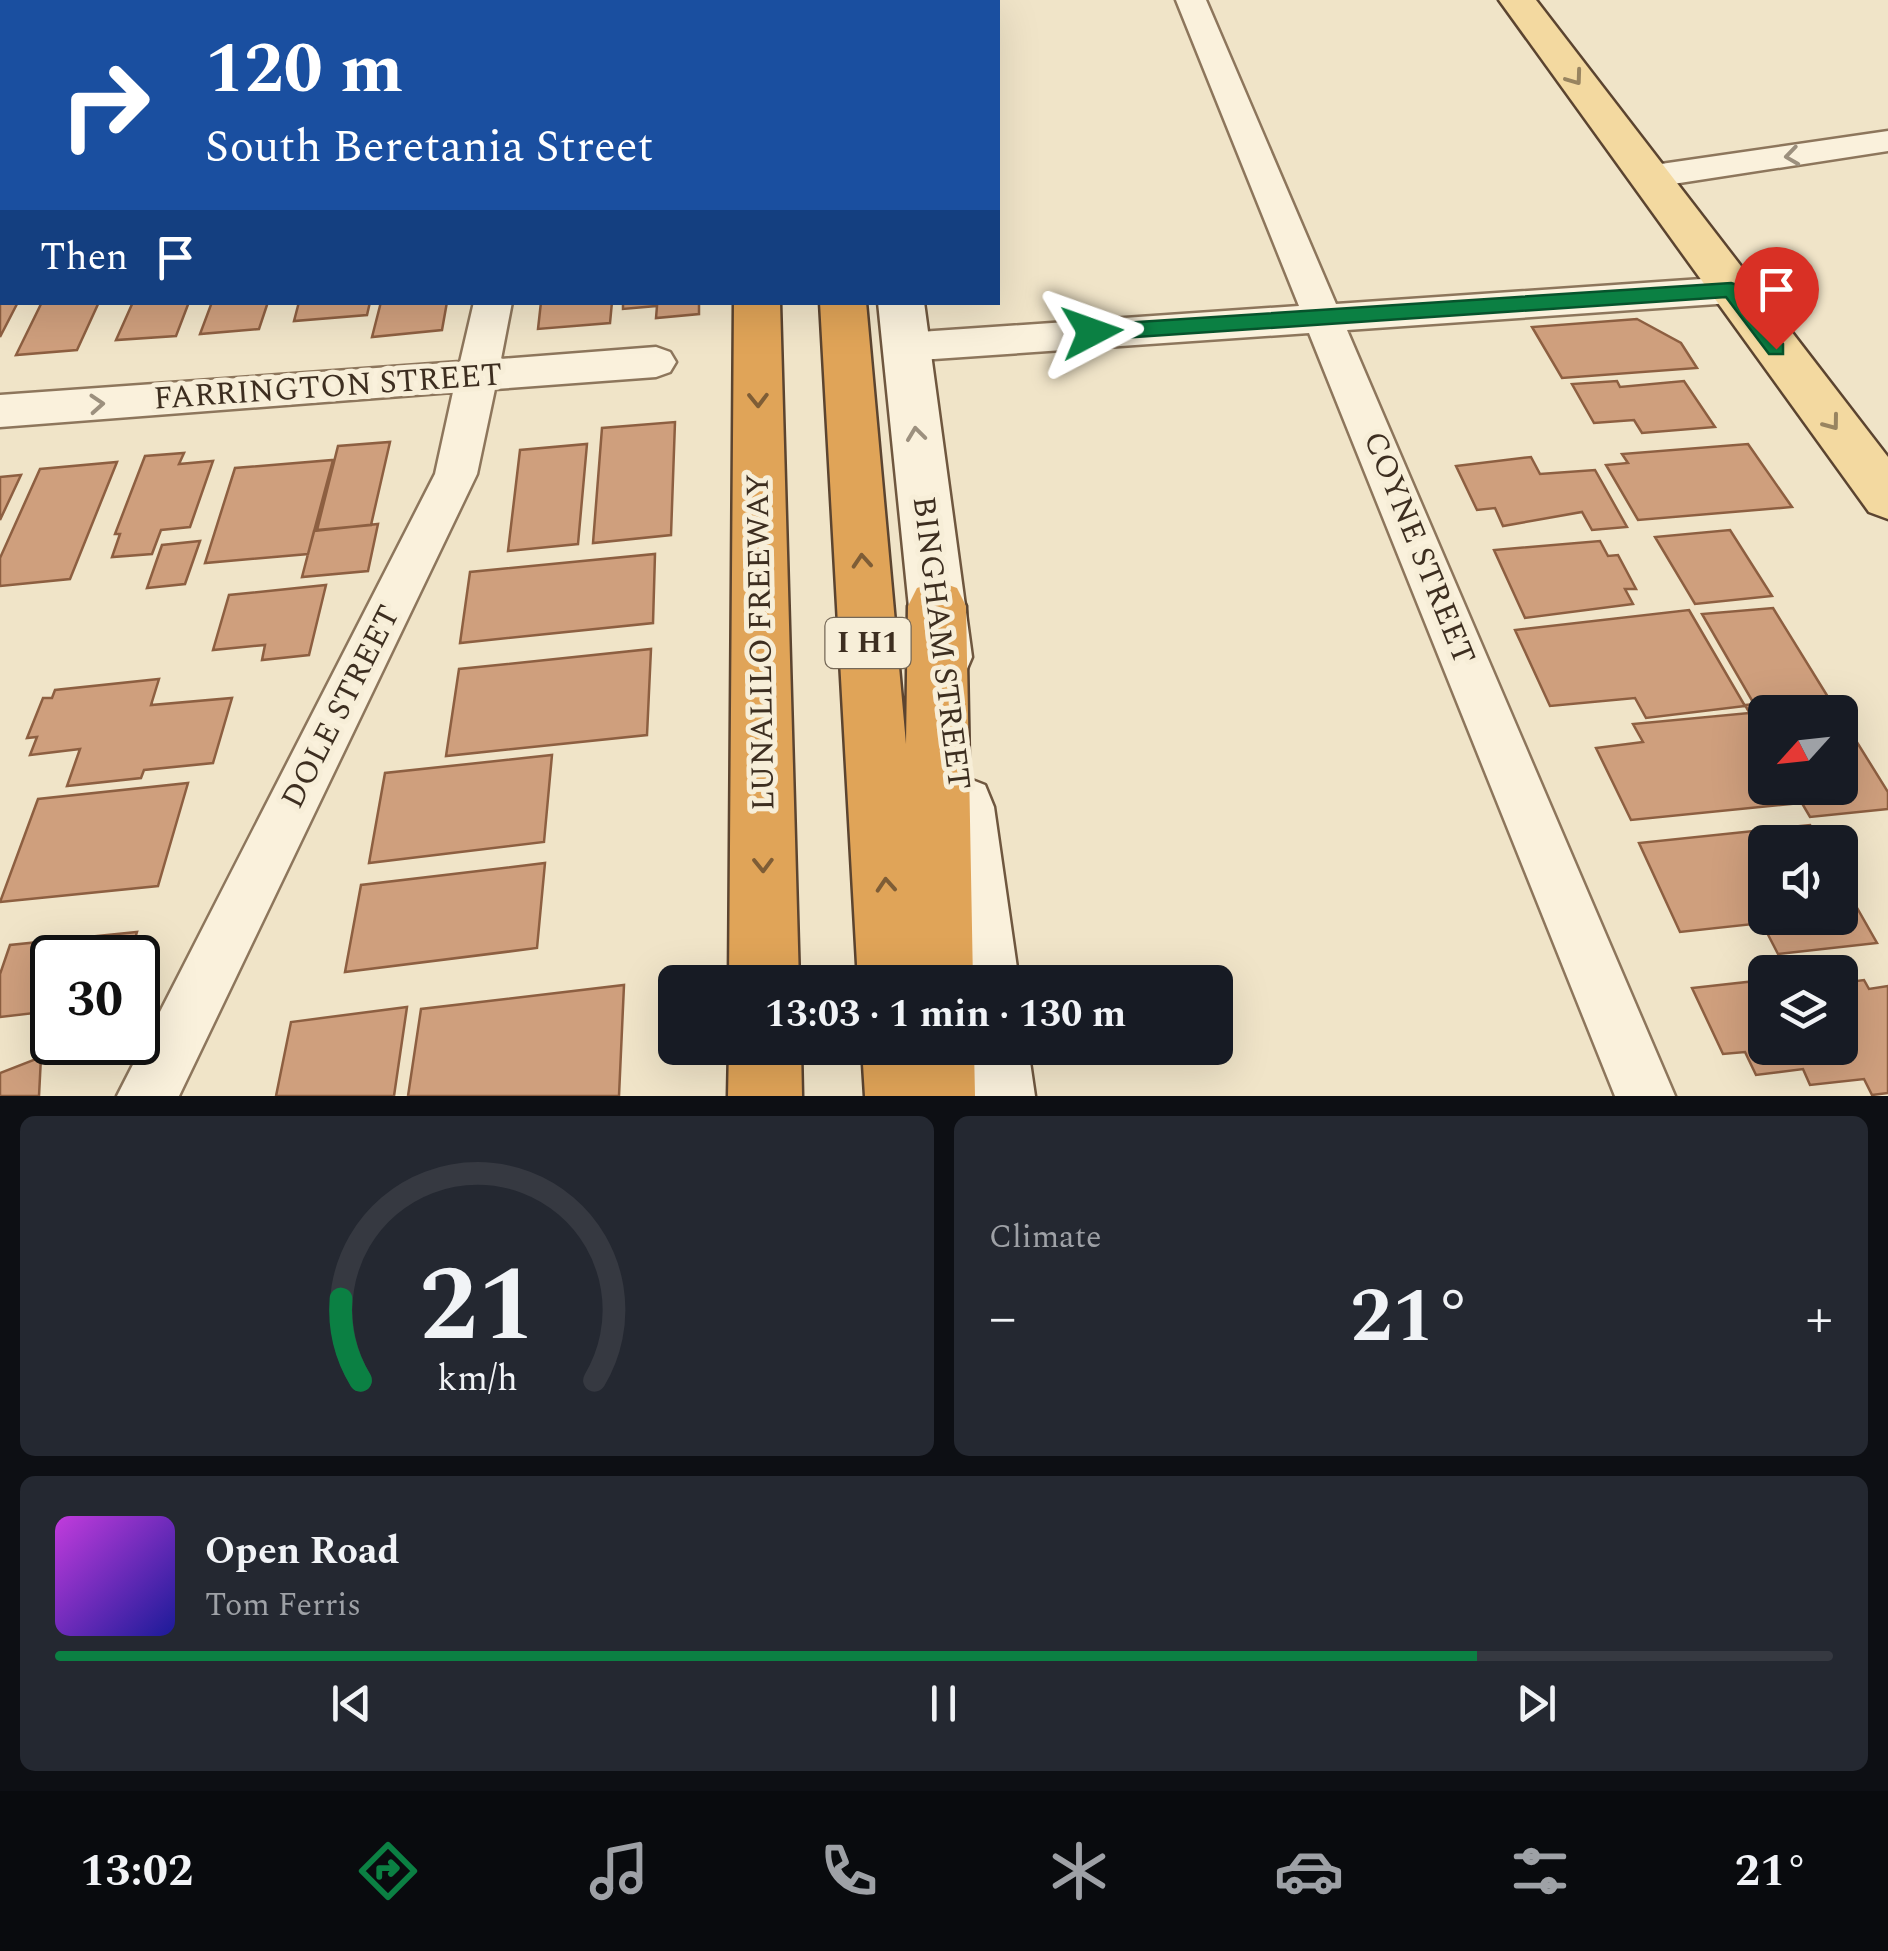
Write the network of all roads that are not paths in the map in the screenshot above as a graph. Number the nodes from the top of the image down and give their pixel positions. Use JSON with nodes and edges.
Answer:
{"nodes":[{"id":1,"x":1191,"y":0,"type":"edge"},
{"id":2,"x":1517,"y":0,"type":"edge"},
{"id":3,"x":1888,"y":142,"type":"edge"},
{"id":4,"x":1647,"y":176,"type":"junction"},
{"id":5,"x":1731,"y":290,"type":"junction"},
{"id":6,"x":492,"y":305,"type":"edge"},
{"id":7,"x":757,"y":305,"type":"edge"},
{"id":8,"x":842,"y":305,"type":"edge"},
{"id":9,"x":1322,"y":315,"type":"junction"},
{"id":10,"x":903,"y":325,"type":"edge"},
{"id":11,"x":656,"y":362,"type":"dead end"},
{"id":12,"x":478,"y":376,"type":"junction"},
{"id":13,"x":0,"y":411,"type":"edge"},
{"id":14,"x":1888,"y":497,"type":"edge"},
{"id":15,"x":937,"y":606,"type":"junction"},
{"id":16,"x":764,"y":965,"type":"edge"},
{"id":17,"x":893,"y":965,"type":"edge"},
{"id":18,"x":938,"y":965,"type":"edge"},
{"id":19,"x":982,"y":965,"type":"edge"},
{"id":20,"x":765,"y":1065,"type":"edge"},
{"id":21,"x":899,"y":1065,"type":"edge"},
{"id":22,"x":938,"y":1065,"type":"edge"},
{"id":23,"x":994,"y":1065,"type":"edge"},
{"id":24,"x":146,"y":1096,"type":"edge"},
{"id":25,"x":766,"y":1096,"type":"edge"},
{"id":26,"x":902,"y":1096,"type":"edge"},
{"id":27,"x":938,"y":1096,"type":"edge"},
{"id":28,"x":998,"y":1096,"type":"edge"},
{"id":29,"x":1645,"y":1096,"type":"edge"}],
"edges":[{"from":1,"to":9,"type":"street","name":"COYNE STREET"},
{"from":2,"to":4,"type":"main road","one_way":true},
{"from":3,"to":4,"type":"street","one_way":true},
{"from":4,"to":5,"type":"main road"},
{"from":5,"to":9,"type":"street"},
{"from":5,"to":14,"type":"main road","one_way":true},
{"from":6,"to":12,"type":"street","name":"DOLE STREET"},
{"from":7,"to":16,"type":"highway","name":"LUNALILO FREEWAY","one_way":true},
{"from":17,"to":8,"type":"highway","number":"I H1","one_way":true},
{"from":9,"to":10,"type":"street"},
{"from":9,"to":29,"type":"street","name":"COYNE STREET"},
{"from":15,"to":10,"type":"street","name":"BINGHAM STREET","one_way":true},
{"from":11,"to":12,"type":"street","name":"FARRINGTON STREET"},
{"from":13,"to":12,"type":"street","name":"FARRINGTON STREET","one_way":true},
{"from":12,"to":24,"type":"street","name":"DOLE STREET"},
{"from":15,"to":18,"type":"highway"},
{"from":15,"to":19,"type":"street","name":"BINGHAM STREET"},
{"from":20,"to":25,"type":"highway"},
{"from":21,"to":26,"type":"highway"},
{"from":22,"to":27,"type":"highway"},
{"from":23,"to":28,"type":"street"}]}
